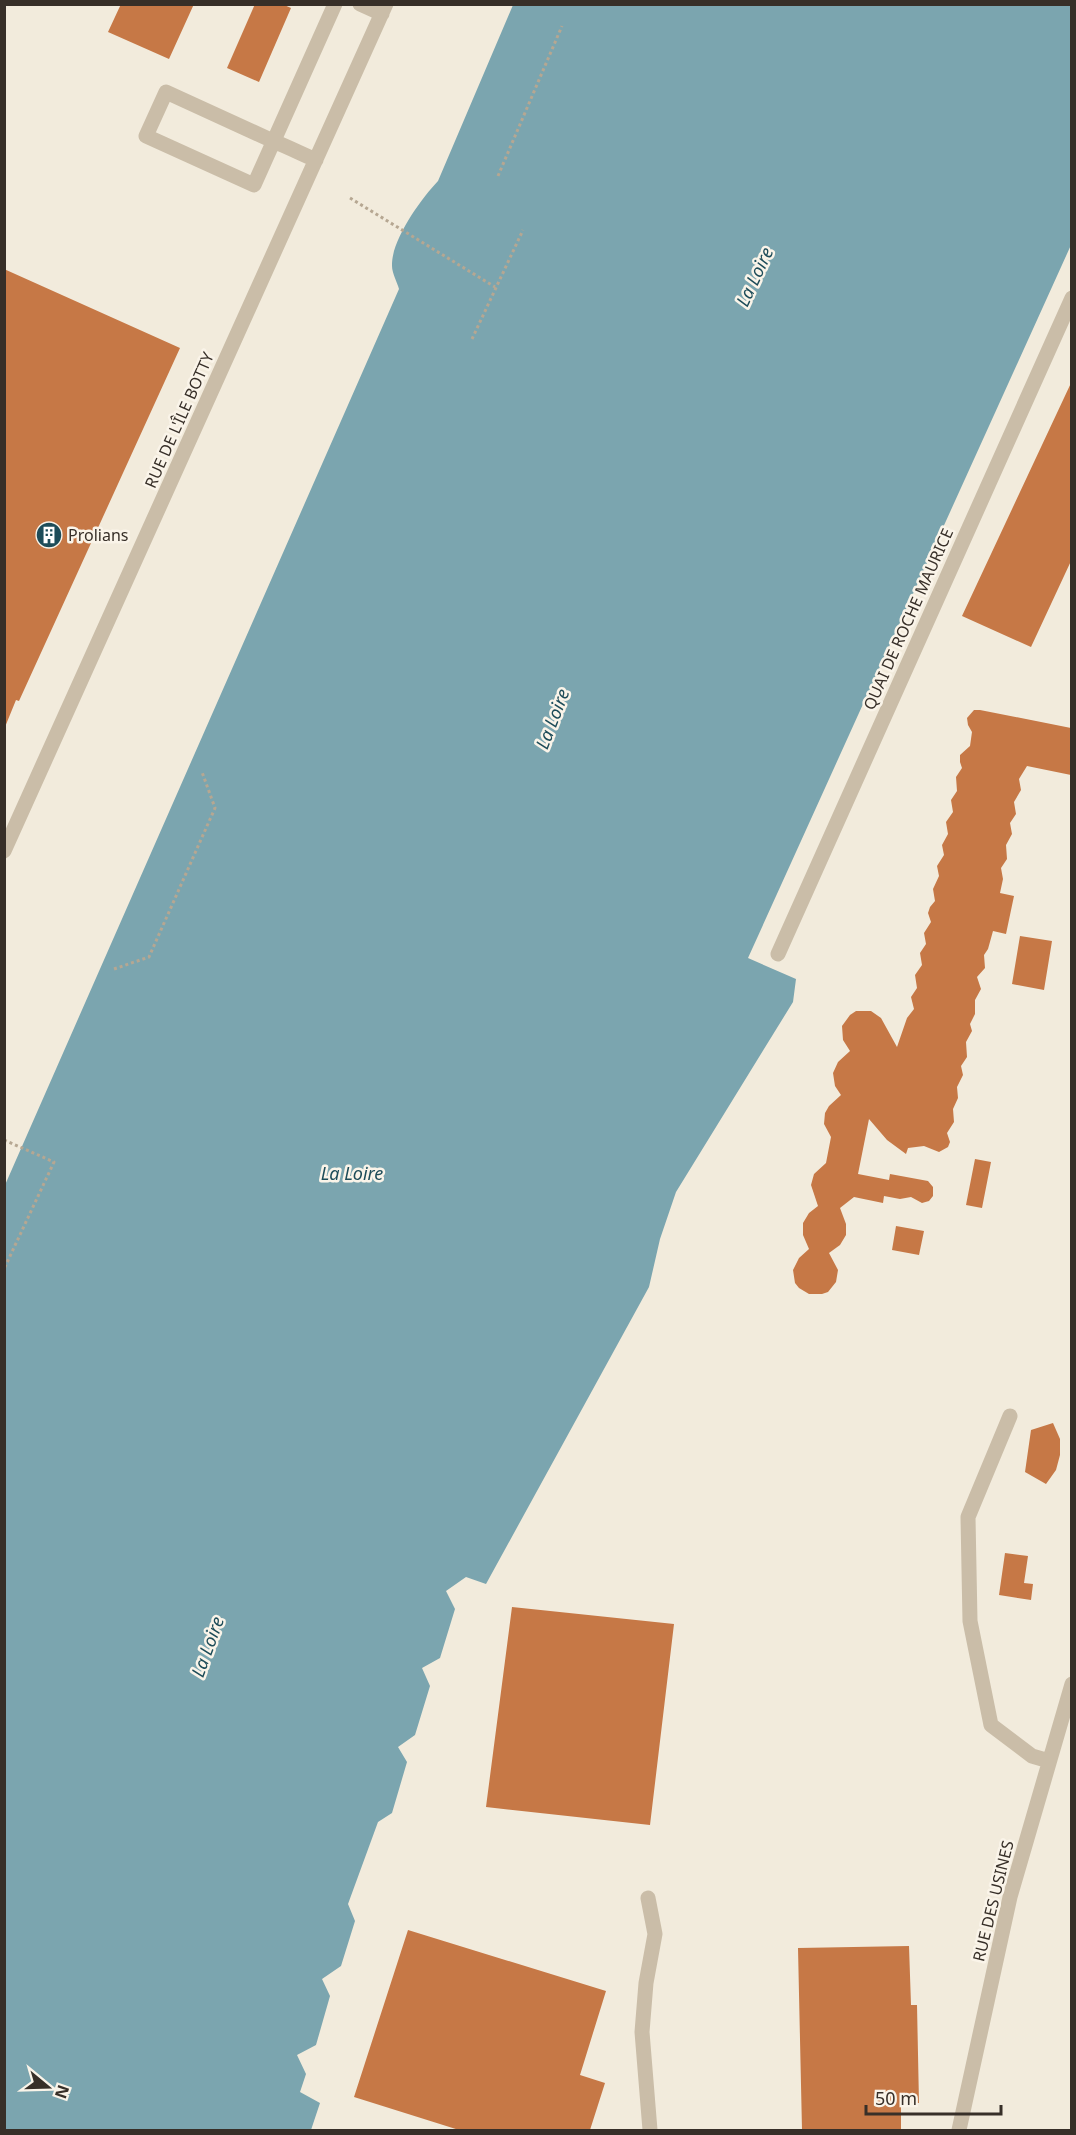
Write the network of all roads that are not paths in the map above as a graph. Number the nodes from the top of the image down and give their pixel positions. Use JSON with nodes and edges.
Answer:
{"nodes":[{"id":1,"x":335,"y":4,"type":"edge"},
{"id":2,"x":360,"y":4,"type":"edge"},
{"id":3,"x":384,"y":9,"type":"edge"},
{"id":4,"x":273,"y":141,"type":"junction"},
{"id":5,"x":316,"y":160,"type":"junction"},
{"id":6,"x":1071,"y":298,"type":"edge"},
{"id":7,"x":4,"y":851,"type":"edge"},
{"id":8,"x":778,"y":954,"type":"dead end"},
{"id":9,"x":1010,"y":1416,"type":"dead end"},
{"id":10,"x":1071,"y":1684,"type":"edge"},
{"id":11,"x":1049,"y":1761,"type":"junction"},
{"id":12,"x":648,"y":1899,"type":"dead end"},
{"id":13,"x":650,"y":2130,"type":"edge"},
{"id":14,"x":959,"y":2130,"type":"edge"}],
"edges":[{"from":1,"to":4,"type":"street"},
{"from":2,"to":3,"type":"street"},
{"from":3,"to":5,"type":"street","name":"RUE DE L'ÎLE BOTTY"},
{"from":4,"to":4,"type":"street"},
{"from":4,"to":5,"type":"street"},
{"from":5,"to":7,"type":"street","name":"RUE DE L'ÎLE BOTTY"},
{"from":6,"to":8,"type":"street","name":"QUAI DE ROCHE MAURICE"},
{"from":9,"to":11,"type":"street"},
{"from":10,"to":11,"type":"street","name":"RUE DES USINES"},
{"from":11,"to":14,"type":"street","name":"RUE DES USINES"},
{"from":12,"to":13,"type":"street"}]}
